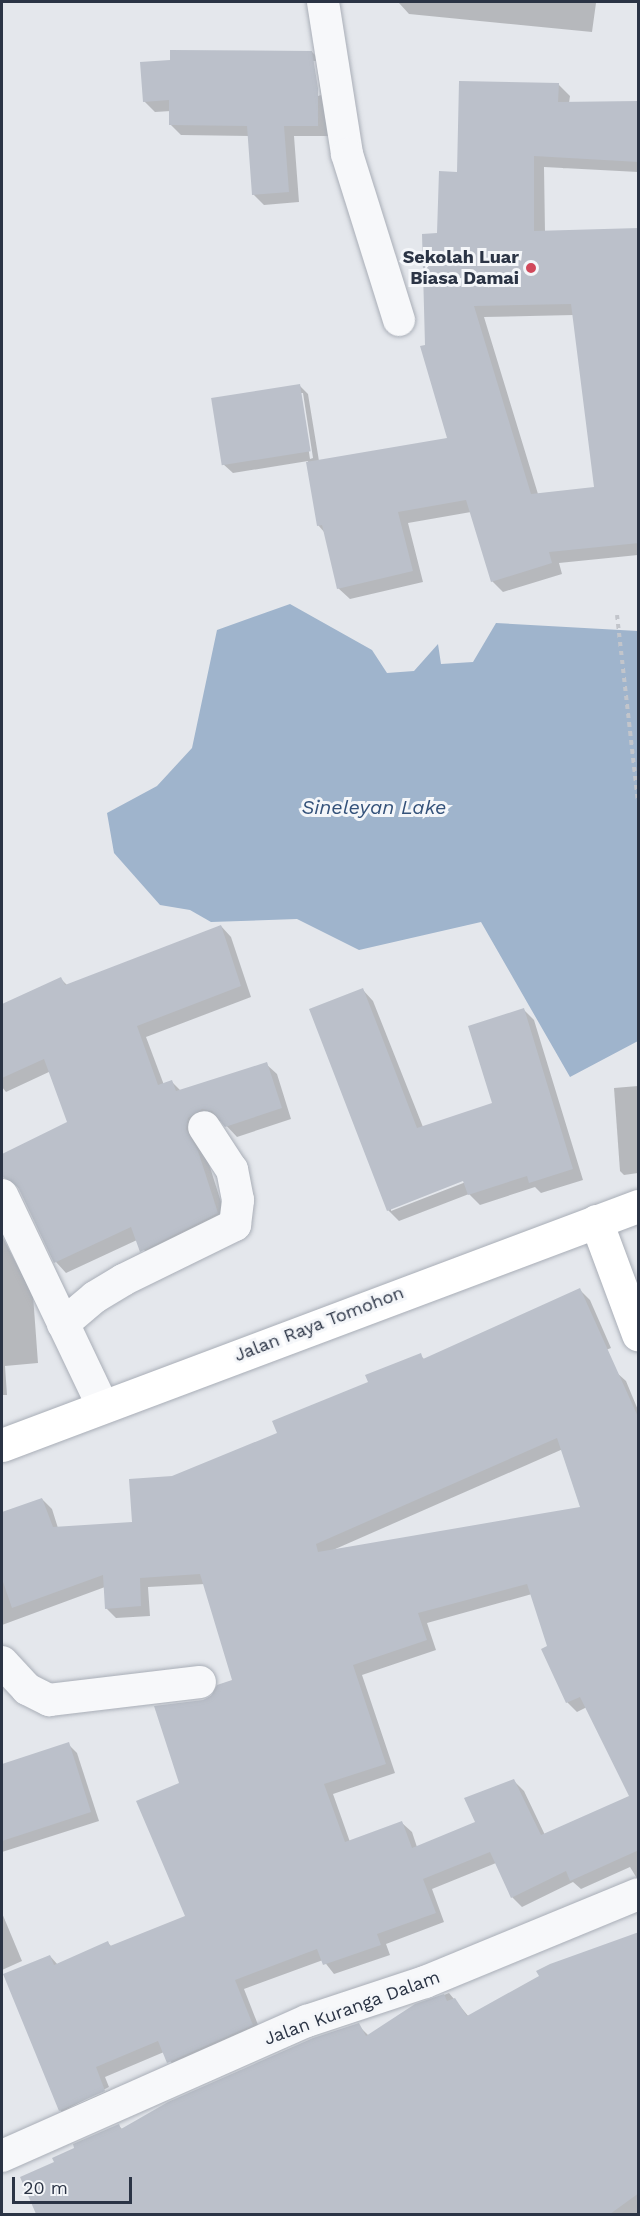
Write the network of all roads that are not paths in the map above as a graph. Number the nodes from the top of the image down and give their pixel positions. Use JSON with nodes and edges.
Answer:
{"nodes":[{"id":1,"x":323,"y":2,"type":"edge"},
{"id":2,"x":399,"y":320,"type":"dead end"},
{"id":3,"x":204,"y":1127,"type":"dead end"},
{"id":4,"x":2,"y":1195,"type":"edge"},
{"id":5,"x":639,"y":1206,"type":"edge"},
{"id":6,"x":596,"y":1221,"type":"junction"},
{"id":7,"x":63,"y":1324,"type":"junction"},
{"id":8,"x":639,"y":1334,"type":"edge"},
{"id":9,"x":102,"y":1405,"type":"junction"},
{"id":10,"x":2,"y":1444,"type":"edge"},
{"id":11,"x":2,"y":1662,"type":"edge"},
{"id":12,"x":200,"y":1682,"type":"dead end"},
{"id":13,"x":639,"y":1893,"type":"edge"},
{"id":14,"x":2,"y":2156,"type":"edge"}],
"edges":[{"from":1,"to":2,"type":"street"},
{"from":3,"to":7,"type":"street"},
{"from":4,"to":7,"type":"street"},
{"from":5,"to":6,"type":"main road","name":"Jalan Raya Tomohon"},
{"from":6,"to":8,"type":"main road"},
{"from":6,"to":9,"type":"main road","name":"Jalan Raya Tomohon"},
{"from":7,"to":9,"type":"street"},
{"from":9,"to":10,"type":"main road","name":"Jalan Raya Tomohon"},
{"from":11,"to":12,"type":"street"},
{"from":13,"to":14,"type":"street","name":"Jalan Kuranga Dalam"}]}
